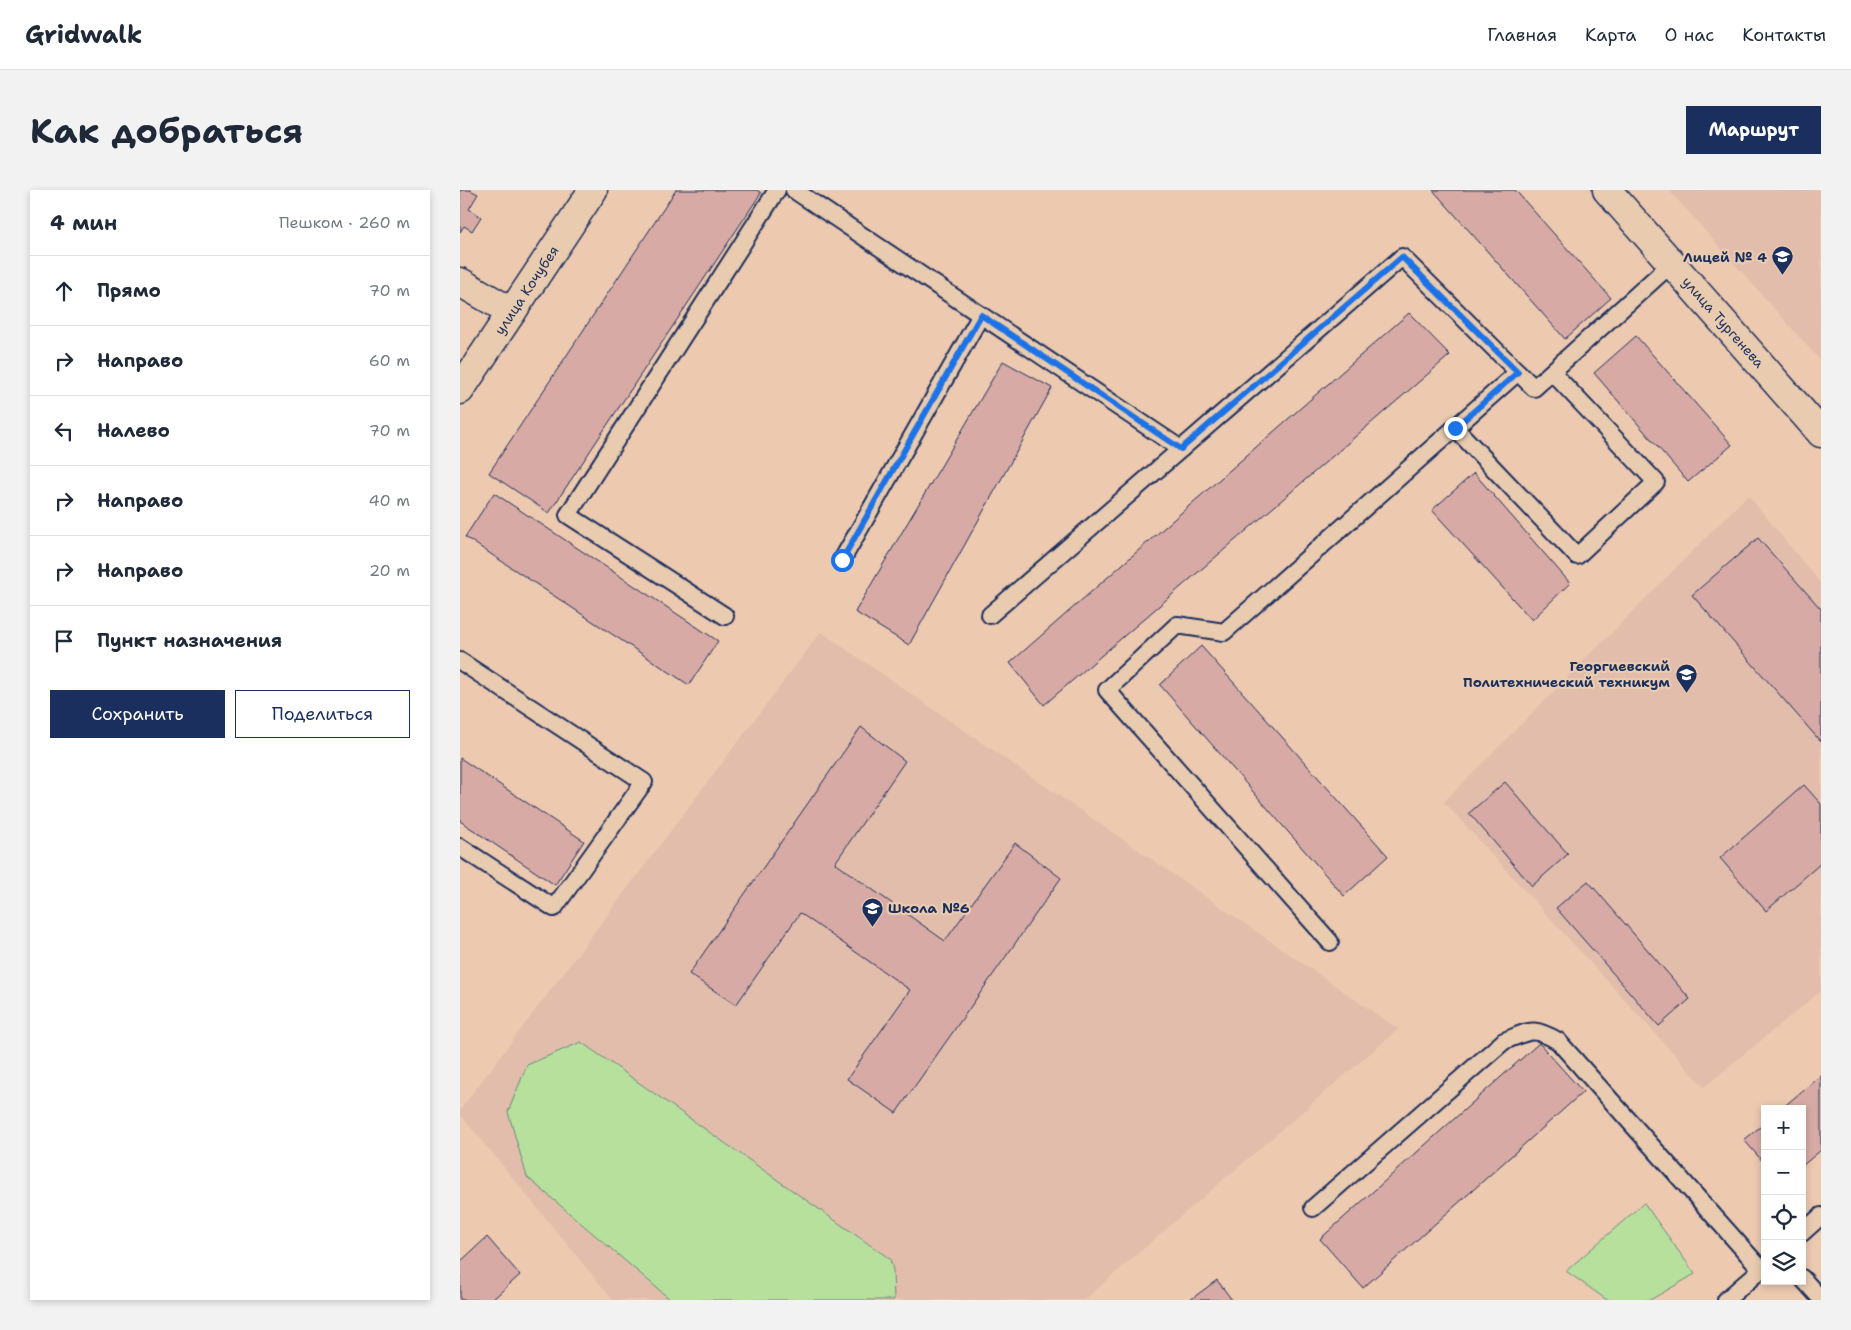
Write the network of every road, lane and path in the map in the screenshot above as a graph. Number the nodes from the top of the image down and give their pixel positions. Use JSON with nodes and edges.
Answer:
{"nodes":[{"id":1,"x":593,"y":190,"type":"edge"},
{"id":2,"x":776,"y":190,"type":"edge"},
{"id":3,"x":794,"y":190,"type":"edge"},
{"id":4,"x":1607,"y":190,"type":"edge"},
{"id":5,"x":1672,"y":263,"type":"junction"},
{"id":6,"x":460,"y":282,"type":"edge"},
{"id":7,"x":512,"y":312,"type":"junction"},
{"id":8,"x":981,"y":315,"type":"junction"},
{"id":9,"x":1518,"y":372,"type":"junction"},
{"id":10,"x":1552,"y":372,"type":"junction"},
{"id":11,"x":460,"y":390,"type":"edge"},
{"id":12,"x":1455,"y":428,"type":"junction"},
{"id":13,"x":1821,"y":433,"type":"edge"},
{"id":14,"x":1181,"y":449,"type":"junction"},
{"id":15,"x":842,"y":560,"type":"dead end"},
{"id":16,"x":990,"y":615,"type":"dead end"},
{"id":17,"x":725,"y":616,"type":"dead end"},
{"id":18,"x":460,"y":662,"type":"edge"},
{"id":19,"x":460,"y":847,"type":"edge"},
{"id":20,"x":1330,"y":942,"type":"dead end"},
{"id":21,"x":1313,"y":1208,"type":"dead end"},
{"id":22,"x":1821,"y":1216,"type":"edge"},
{"id":23,"x":1806,"y":1229,"type":"edge"},
{"id":24,"x":1761,"y":1265,"type":"edge"},
{"id":25,"x":1761,"y":1269,"type":"edge"},
{"id":26,"x":1806,"y":1282,"type":"edge"},
{"id":27,"x":1821,"y":1299,"type":"edge"},
{"id":28,"x":1726,"y":1300,"type":"edge"}],
"edges":[{"from":1,"to":7,"type":"street","name":"улица Кочубея"},
{"from":2,"to":17,"type":"lane"},
{"from":3,"to":8,"type":"lane"},
{"from":4,"to":5,"type":"street","name":"улица Тургенева"},
{"from":5,"to":10,"type":"lane"},
{"from":5,"to":13,"type":"street","name":"улица Тургенева"},
{"from":6,"to":7,"type":"street"},
{"from":7,"to":11,"type":"street","name":"улица Кочубея"},
{"from":8,"to":14,"type":"lane"},
{"from":8,"to":15,"type":"lane"},
{"from":9,"to":10,"type":"lane"},
{"from":9,"to":12,"type":"lane"},
{"from":9,"to":14,"type":"lane"},
{"from":10,"to":12,"type":"lane"},
{"from":12,"to":20,"type":"lane"},
{"from":14,"to":16,"type":"lane"},
{"from":18,"to":19,"type":"lane"},
{"from":21,"to":24,"type":"lane"},
{"from":22,"to":23,"type":"lane"},
{"from":25,"to":28,"type":"lane"},
{"from":26,"to":27,"type":"lane"}]}
